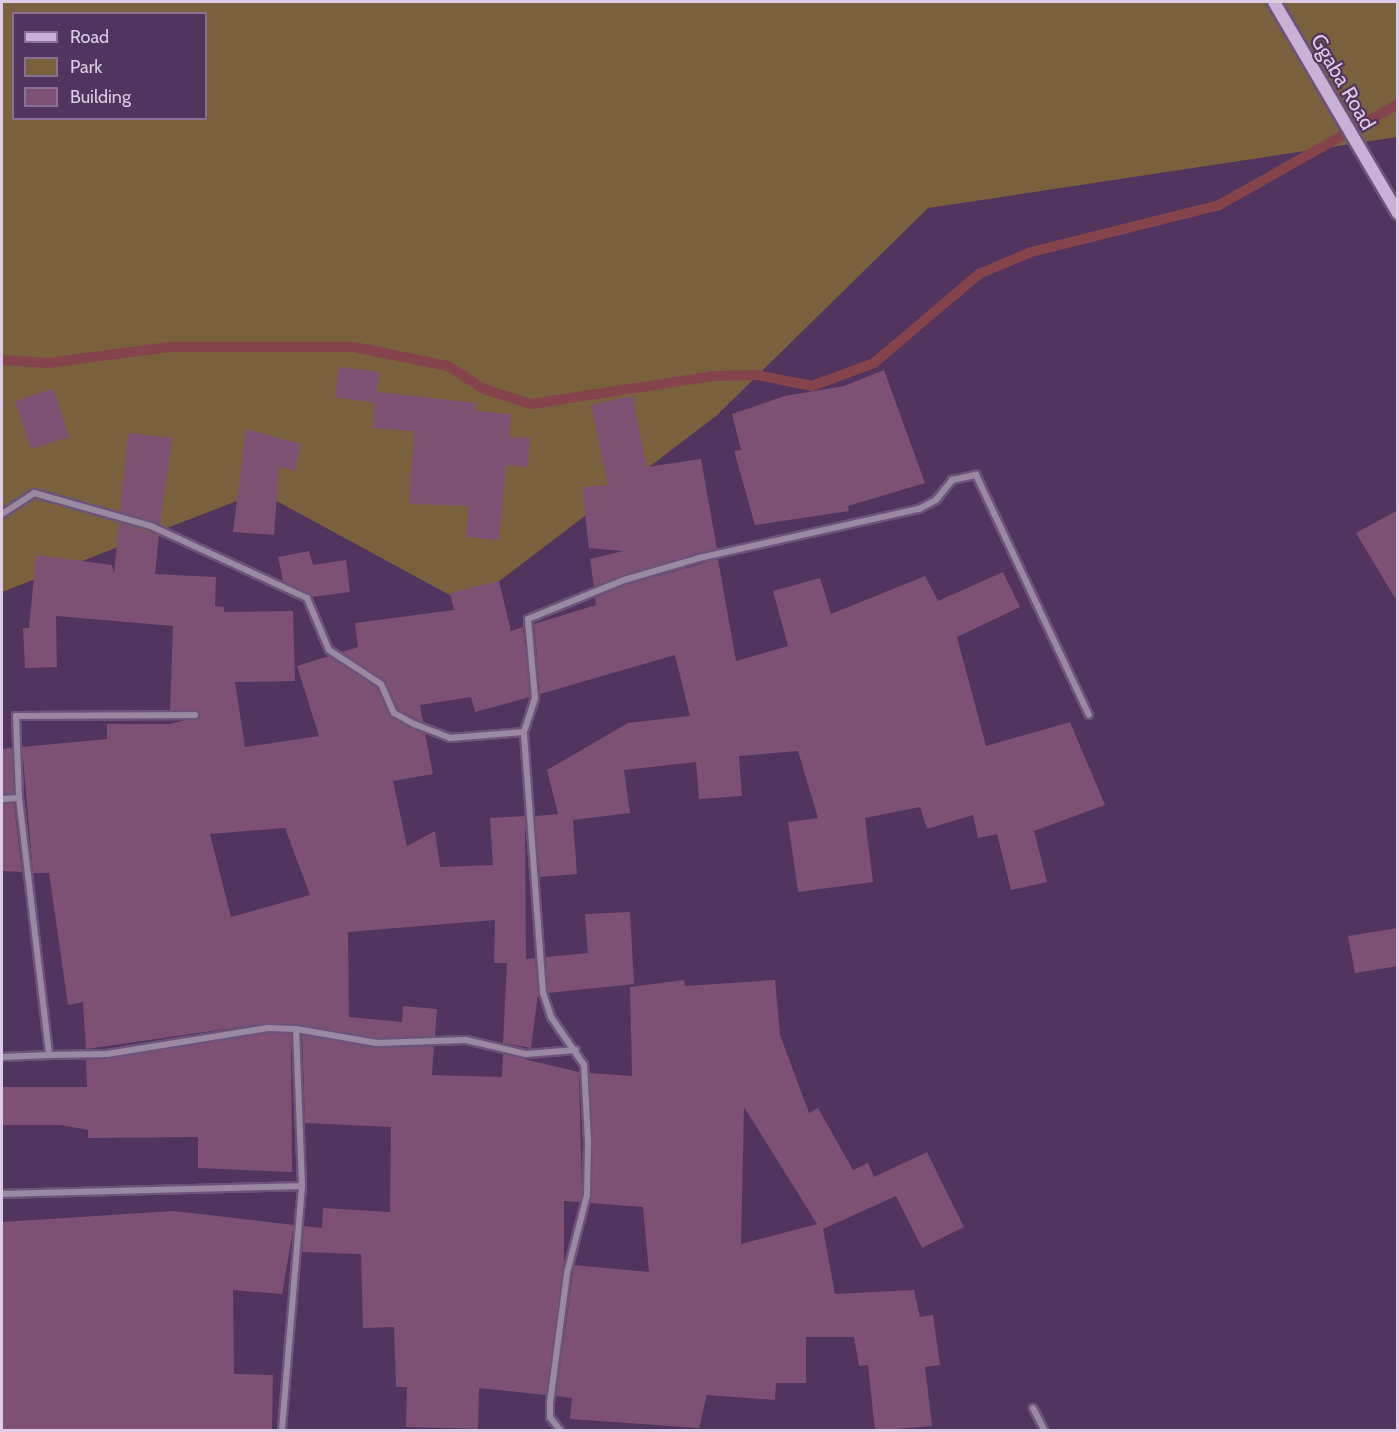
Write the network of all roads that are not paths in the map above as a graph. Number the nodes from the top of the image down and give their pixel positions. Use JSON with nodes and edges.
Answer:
{"nodes":[{"id":1,"x":1274,"y":2,"type":"edge"},
{"id":2,"x":1398,"y":213,"type":"edge"},
{"id":3,"x":2,"y":514,"type":"edge"},
{"id":4,"x":195,"y":715,"type":"dead end"},
{"id":5,"x":1089,"y":716,"type":"dead end"},
{"id":6,"x":524,"y":732,"type":"junction"},
{"id":7,"x":19,"y":798,"type":"junction"},
{"id":8,"x":2,"y":799,"type":"edge"},
{"id":9,"x":296,"y":1029,"type":"junction"},
{"id":10,"x":576,"y":1050,"type":"junction"},
{"id":11,"x":49,"y":1054,"type":"junction"},
{"id":12,"x":2,"y":1057,"type":"edge"},
{"id":13,"x":302,"y":1186,"type":"junction"},
{"id":14,"x":2,"y":1194,"type":"edge"},
{"id":15,"x":1033,"y":1408,"type":"dead end"},
{"id":16,"x":282,"y":1431,"type":"edge"},
{"id":17,"x":560,"y":1431,"type":"edge"},
{"id":18,"x":1044,"y":1431,"type":"edge"}],
"edges":[{"from":1,"to":2,"type":"main road","name":"Ggaba Road"},
{"from":3,"to":6,"type":"street"},
{"from":4,"to":7,"type":"street"},
{"from":5,"to":6,"type":"street"},
{"from":6,"to":10,"type":"street"},
{"from":7,"to":8,"type":"street"},
{"from":7,"to":11,"type":"street"},
{"from":9,"to":10,"type":"street"},
{"from":9,"to":11,"type":"street"},
{"from":9,"to":13,"type":"street"},
{"from":10,"to":17,"type":"street"},
{"from":11,"to":12,"type":"street"},
{"from":13,"to":14,"type":"street"},
{"from":13,"to":16,"type":"street"},
{"from":15,"to":18,"type":"street"}]}
